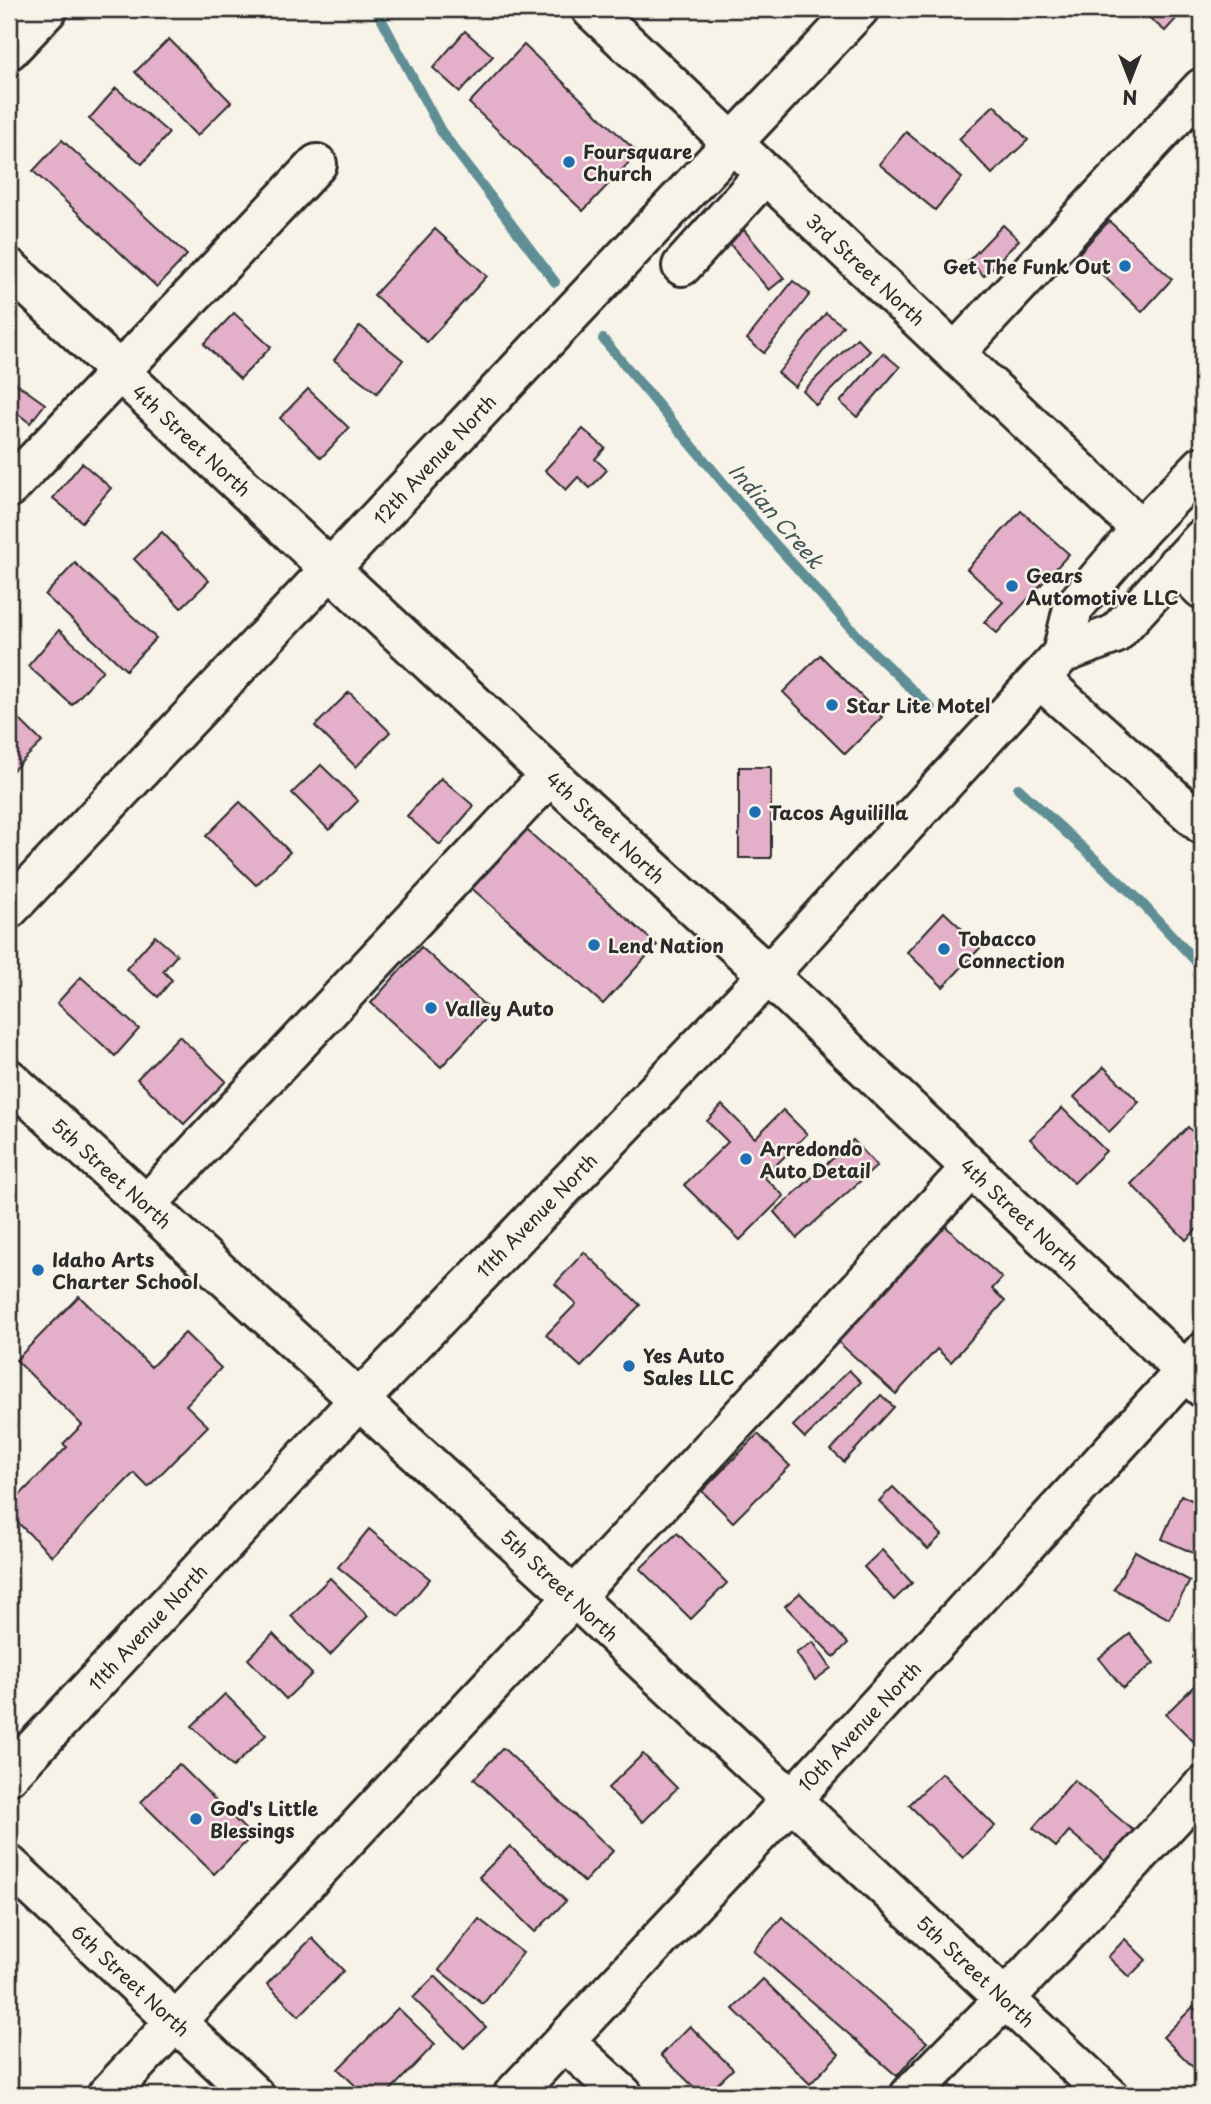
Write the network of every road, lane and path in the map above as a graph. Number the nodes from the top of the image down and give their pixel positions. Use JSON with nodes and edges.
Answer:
{"nodes":[{"id":1,"x":48,"y":9,"type":"edge"},
{"id":2,"x":591,"y":9,"type":"edge"},
{"id":3,"x":859,"y":9,"type":"edge"},
{"id":4,"x":9,"y":50,"type":"edge"},
{"id":5,"x":1197,"y":105,"type":"edge"},
{"id":6,"x":733,"y":143,"type":"junction"},
{"id":7,"x":317,"y":164,"type":"dead end"},
{"id":8,"x":765,"y":174,"type":"junction"},
{"id":9,"x":682,"y":266,"type":"dead end"},
{"id":10,"x":9,"y":268,"type":"edge"},
{"id":11,"x":956,"y":353,"type":"junction"},
{"id":12,"x":120,"y":372,"type":"junction"},
{"id":13,"x":1202,"y":466,"type":"edge"},
{"id":14,"x":9,"y":488,"type":"edge"},
{"id":15,"x":1141,"y":529,"type":"junction"},
{"id":16,"x":1194,"y":564,"type":"edge"},
{"id":17,"x":330,"y":569,"type":"junction"},
{"id":18,"x":1051,"y":666,"type":"junction"},
{"id":19,"x":551,"y":775,"type":"junction"},
{"id":20,"x":1202,"y":824,"type":"edge"},
{"id":21,"x":9,"y":909,"type":"edge"},
{"id":22,"x":768,"y":975,"type":"junction"},
{"id":23,"x":9,"y":1079,"type":"edge"},
{"id":24,"x":971,"y":1168,"type":"junction"},
{"id":25,"x":147,"y":1204,"type":"junction"},
{"id":26,"x":1197,"y":1370,"type":"edge"},
{"id":27,"x":359,"y":1400,"type":"junction"},
{"id":28,"x":574,"y":1597,"type":"junction"},
{"id":29,"x":9,"y":1775,"type":"edge"},
{"id":30,"x":1202,"y":1787,"type":"edge"},
{"id":31,"x":791,"y":1800,"type":"junction"},
{"id":32,"x":9,"y":1866,"type":"edge"},
{"id":33,"x":1006,"y":1999,"type":"junction"},
{"id":34,"x":176,"y":2022,"type":"junction"},
{"id":35,"x":564,"y":2041,"type":"junction"},
{"id":36,"x":112,"y":2094,"type":"edge"},
{"id":37,"x":254,"y":2095,"type":"edge"},
{"id":38,"x":513,"y":2095,"type":"edge"},
{"id":39,"x":623,"y":2095,"type":"edge"},
{"id":40,"x":910,"y":2095,"type":"edge"},
{"id":41,"x":1108,"y":2095,"type":"edge"}],
"edges":[{"from":1,"to":4,"type":"street"},
{"from":2,"to":6,"type":"street","name":"3rd Street North"},
{"from":3,"to":6,"type":"street","name":"12th Avenue North"},
{"from":5,"to":11,"type":"street"},
{"from":6,"to":8,"type":"street","name":"3rd Street North"},
{"from":6,"to":17,"type":"street","name":"12th Avenue North"},
{"from":7,"to":12,"type":"street"},
{"from":8,"to":9,"type":"street"},
{"from":8,"to":11,"type":"street","name":"3rd Street North"},
{"from":10,"to":12,"type":"street","name":"4th Street North"},
{"from":11,"to":15,"type":"street","name":"3rd Street North"},
{"from":12,"to":14,"type":"street"},
{"from":12,"to":17,"type":"street","name":"4th Street North"},
{"from":13,"to":15,"type":"street","name":"11th Avenue North"},
{"from":15,"to":18,"type":"street","name":"11th Avenue North"},
{"from":16,"to":18,"type":"street","name":"11th Avenue North"},
{"from":17,"to":19,"type":"street","name":"4th Street North"},
{"from":17,"to":21,"type":"street","name":"12th Avenue North"},
{"from":18,"to":20,"type":"street"},
{"from":18,"to":22,"type":"street","name":"11th Avenue North"},
{"from":19,"to":22,"type":"street","name":"4th Street North"},
{"from":19,"to":25,"type":"street"},
{"from":22,"to":24,"type":"street","name":"4th Street North"},
{"from":22,"to":27,"type":"street","name":"11th Avenue North"},
{"from":23,"to":25,"type":"street","name":"5th Street North"},
{"from":24,"to":26,"type":"street","name":"4th Street North"},
{"from":24,"to":28,"type":"street"},
{"from":25,"to":27,"type":"street","name":"5th Street North"},
{"from":26,"to":31,"type":"street","name":"10th Avenue North"},
{"from":27,"to":28,"type":"street","name":"5th Street North"},
{"from":27,"to":29,"type":"street","name":"11th Avenue North"},
{"from":28,"to":31,"type":"street","name":"5th Street North"},
{"from":28,"to":34,"type":"street"},
{"from":30,"to":33,"type":"street"},
{"from":31,"to":33,"type":"street","name":"5th Street North"},
{"from":31,"to":35,"type":"street","name":"10th Avenue North"},
{"from":32,"to":34,"type":"street","name":"6th Street North"},
{"from":33,"to":40,"type":"street"},
{"from":33,"to":41,"type":"street","name":"5th Street North"},
{"from":34,"to":36,"type":"street"},
{"from":34,"to":37,"type":"street","name":"6th Street North"},
{"from":35,"to":38,"type":"street","name":"10th Avenue North"},
{"from":35,"to":39,"type":"street"}]}
